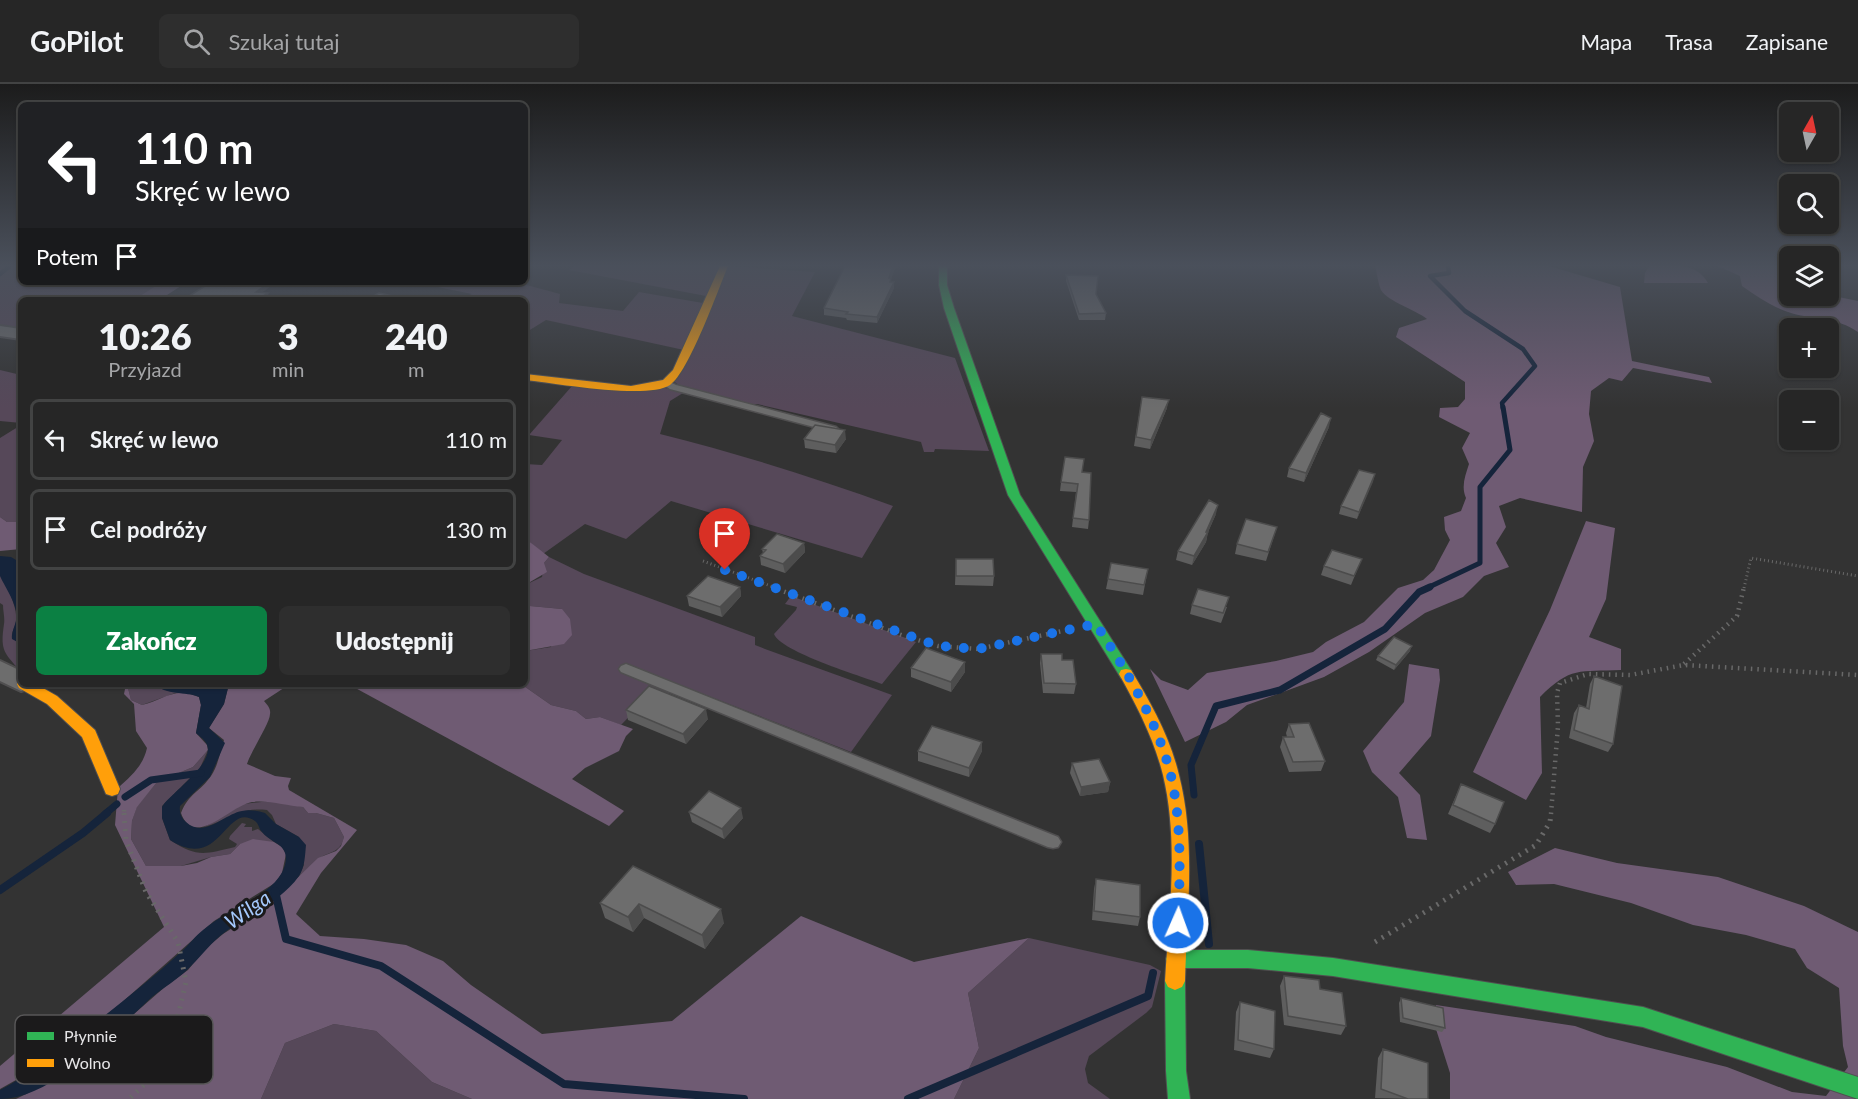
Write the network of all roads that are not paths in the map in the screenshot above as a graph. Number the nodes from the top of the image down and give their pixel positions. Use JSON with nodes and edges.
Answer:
{"nodes":[{"id":1,"x":703,"y":313,"type":"edge"},
{"id":2,"x":951,"y":313,"type":"edge"},
{"id":3,"x":0,"y":331,"type":"edge"},
{"id":4,"x":18,"y":334,"type":"edge"},
{"id":5,"x":528,"y":377,"type":"edge"},
{"id":6,"x":666,"y":383,"type":"junction"},
{"id":7,"x":833,"y":429,"type":"edge"},
{"id":8,"x":626,"y":669,"type":"dead end"},
{"id":9,"x":0,"y":670,"type":"edge"},
{"id":10,"x":18,"y":680,"type":"edge"},
{"id":11,"x":30,"y":687,"type":"edge"},
{"id":12,"x":112,"y":789,"type":"road end"},
{"id":13,"x":1053,"y":842,"type":"dead end"},
{"id":14,"x":1176,"y":959,"type":"junction"},
{"id":15,"x":1858,"y":1088,"type":"edge"},
{"id":16,"x":1179,"y":1099,"type":"edge"}],
"edges":[{"from":1,"to":6,"type":"street"},
{"from":2,"to":14,"type":"street"},
{"from":3,"to":4,"type":"street"},
{"from":5,"to":6,"type":"street"},
{"from":6,"to":7,"type":"lane"},
{"from":8,"to":13,"type":"lane"},
{"from":9,"to":10,"type":"street"},
{"from":11,"to":12,"type":"street"},
{"from":14,"to":15,"type":"street"},
{"from":14,"to":16,"type":"street"}]}
